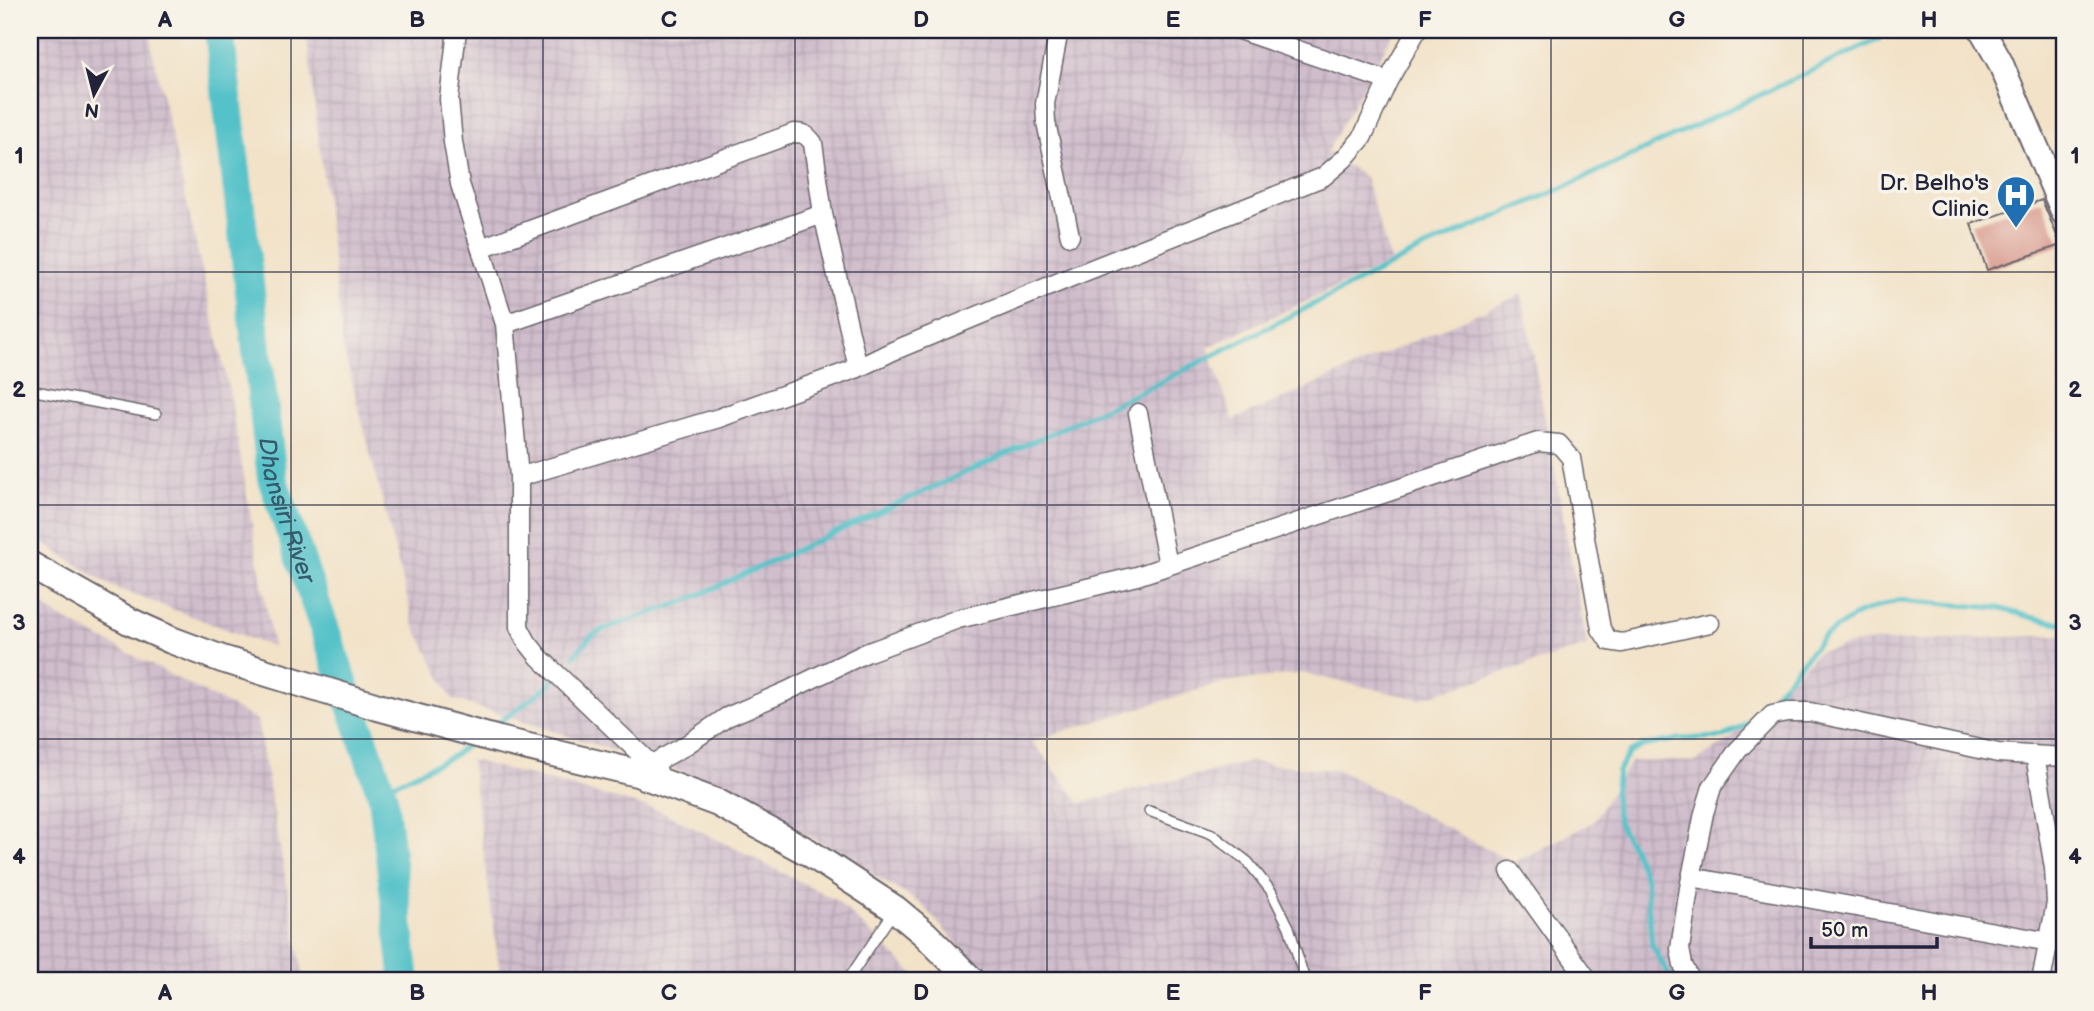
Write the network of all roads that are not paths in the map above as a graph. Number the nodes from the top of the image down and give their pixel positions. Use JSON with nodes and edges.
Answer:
{"nodes":[{"id":1,"x":457,"y":30,"type":"edge"},
{"id":2,"x":1059,"y":30,"type":"edge"},
{"id":3,"x":1239,"y":30,"type":"edge"},
{"id":4,"x":1417,"y":30,"type":"edge"},
{"id":5,"x":1982,"y":30,"type":"edge"},
{"id":6,"x":1388,"y":80,"type":"junction"},
{"id":7,"x":2064,"y":213,"type":"edge"},
{"id":8,"x":823,"y":214,"type":"junction"},
{"id":9,"x":1070,"y":236,"type":"dead end"},
{"id":10,"x":481,"y":248,"type":"junction"},
{"id":11,"x":505,"y":324,"type":"junction"},
{"id":12,"x":858,"y":368,"type":"junction"},
{"id":13,"x":30,"y":390,"type":"edge"},
{"id":14,"x":1138,"y":413,"type":"dead end"},
{"id":15,"x":156,"y":414,"type":"dead end"},
{"id":16,"x":519,"y":477,"type":"junction"},
{"id":17,"x":30,"y":565,"type":"edge"},
{"id":18,"x":1168,"y":565,"type":"junction"},
{"id":19,"x":1710,"y":623,"type":"dead end"},
{"id":20,"x":2035,"y":755,"type":"junction"},
{"id":21,"x":2064,"y":757,"type":"edge"},
{"id":22,"x":652,"y":764,"type":"junction"},
{"id":23,"x":670,"y":784,"type":"junction"},
{"id":24,"x":1149,"y":811,"type":"dead end"},
{"id":25,"x":1510,"y":871,"type":"dead end"},
{"id":26,"x":1691,"y":877,"type":"junction"},
{"id":27,"x":895,"y":909,"type":"junction"},
{"id":28,"x":2050,"y":942,"type":"junction"},
{"id":29,"x":847,"y":981,"type":"edge"},
{"id":30,"x":972,"y":981,"type":"edge"},
{"id":31,"x":1305,"y":981,"type":"edge"},
{"id":32,"x":1589,"y":981,"type":"edge"},
{"id":33,"x":1691,"y":981,"type":"edge"},
{"id":34,"x":2041,"y":981,"type":"edge"}],
"edges":[{"from":1,"to":10,"type":"street"},
{"from":2,"to":9,"type":"street"},
{"from":3,"to":6,"type":"street"},
{"from":4,"to":6,"type":"street"},
{"from":5,"to":7,"type":"main road"},
{"from":6,"to":12,"type":"street"},
{"from":8,"to":10,"type":"street"},
{"from":8,"to":11,"type":"street"},
{"from":8,"to":12,"type":"street"},
{"from":10,"to":11,"type":"street"},
{"from":11,"to":16,"type":"street"},
{"from":12,"to":16,"type":"street"},
{"from":13,"to":15,"type":"lane"},
{"from":14,"to":18,"type":"street"},
{"from":16,"to":22,"type":"street"},
{"from":17,"to":23,"type":"main road"},
{"from":18,"to":19,"type":"street"},
{"from":18,"to":22,"type":"street"},
{"from":20,"to":21,"type":"street"},
{"from":20,"to":26,"type":"street"},
{"from":20,"to":28,"type":"street"},
{"from":22,"to":23,"type":"street"},
{"from":23,"to":27,"type":"main road"},
{"from":24,"to":31,"type":"lane"},
{"from":25,"to":32,"type":"street"},
{"from":26,"to":28,"type":"street"},
{"from":26,"to":33,"type":"street"},
{"from":27,"to":29,"type":"lane"},
{"from":27,"to":30,"type":"main road"},
{"from":28,"to":34,"type":"street"}]}
